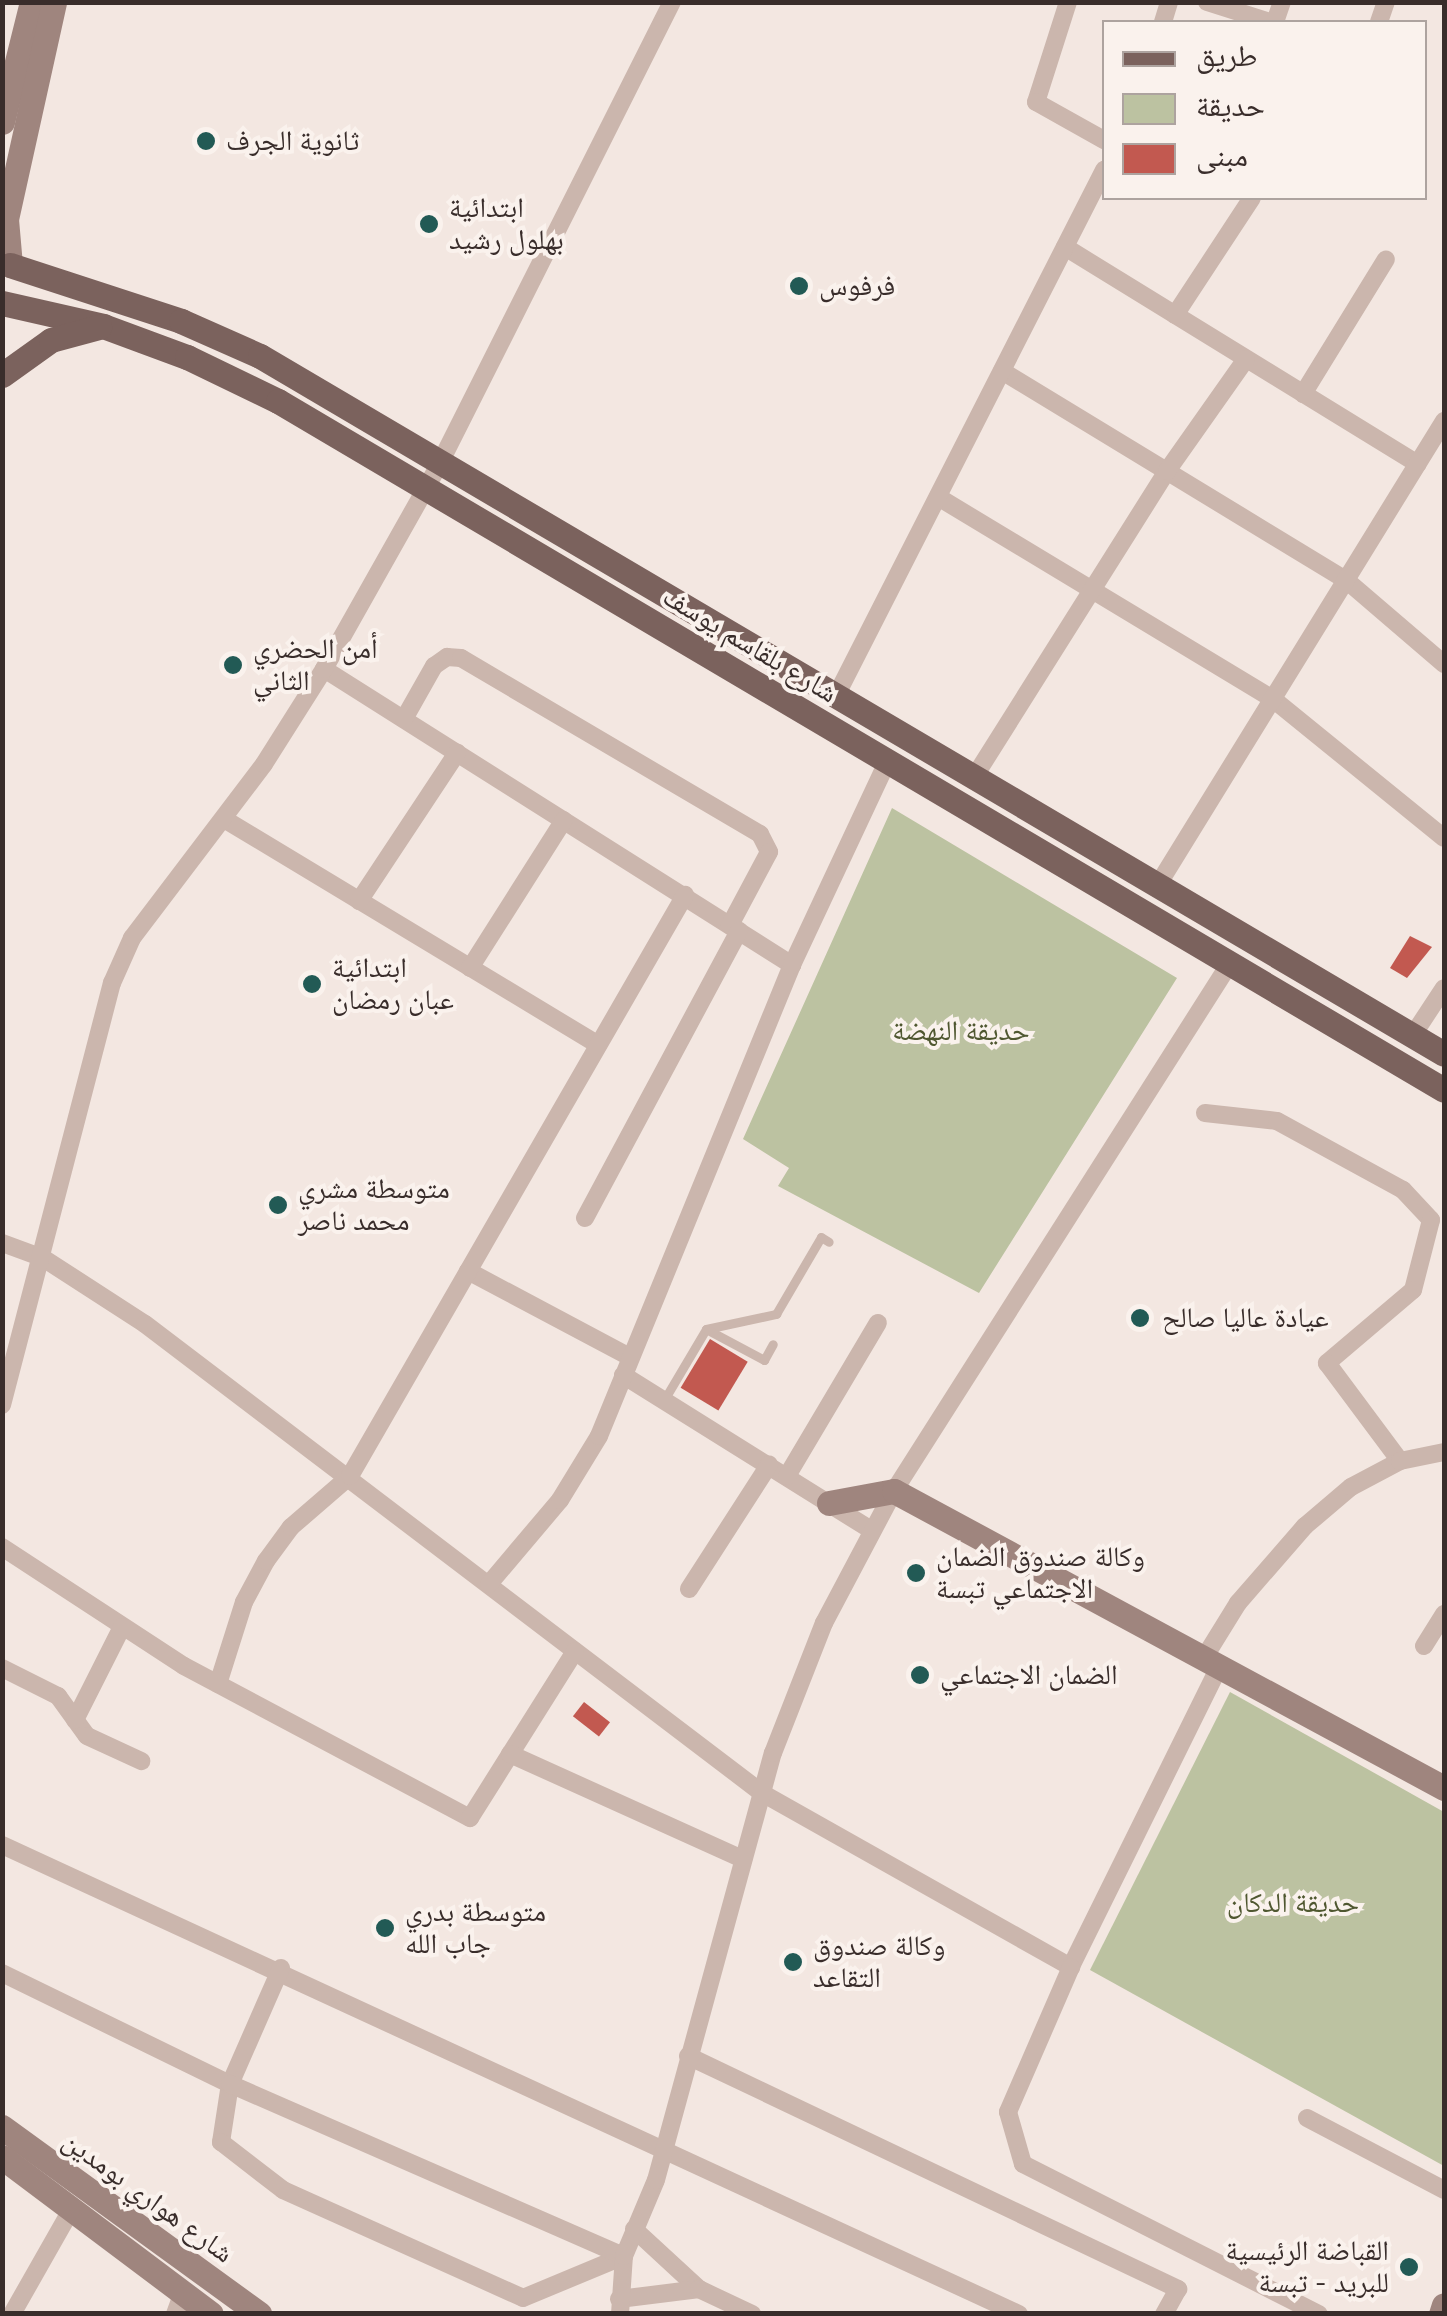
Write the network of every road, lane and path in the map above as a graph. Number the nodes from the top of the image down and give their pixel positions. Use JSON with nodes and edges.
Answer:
{"nodes":[{"id":1,"x":32,"y":2,"type":"edge"},
{"id":2,"x":54,"y":2,"type":"edge"},
{"id":3,"x":672,"y":2,"type":"edge"},
{"id":4,"x":1068,"y":2,"type":"edge"},
{"id":5,"x":1207,"y":2,"type":"edge"},
{"id":6,"x":1266,"y":20,"type":"edge"},
{"id":7,"x":2,"y":122,"type":"edge"},
{"id":8,"x":1102,"y":139,"type":"edge"},
{"id":9,"x":1102,"y":174,"type":"edge"},
{"id":10,"x":1251,"y":200,"type":"edge"},
{"id":11,"x":1066,"y":247,"type":"junction"},
{"id":12,"x":6,"y":260,"type":"edge"},
{"id":13,"x":1386,"y":260,"type":"dead end"},
{"id":14,"x":2,"y":301,"type":"edge"},
{"id":15,"x":1175,"y":315,"type":"junction"},
{"id":16,"x":103,"y":326,"type":"junction"},
{"id":17,"x":1246,"y":359,"type":"junction"},
{"id":18,"x":1002,"y":371,"type":"junction"},
{"id":19,"x":2,"y":376,"type":"edge"},
{"id":20,"x":1303,"y":394,"type":"junction"},
{"id":21,"x":1444,"y":421,"type":"edge"},
{"id":22,"x":440,"y":462,"type":"junction"},
{"id":23,"x":1418,"y":464,"type":"junction"},
{"id":24,"x":1166,"y":471,"type":"junction"},
{"id":25,"x":425,"y":487,"type":"junction"},
{"id":26,"x":938,"y":496,"type":"junction"},
{"id":27,"x":1346,"y":580,"type":"junction"},
{"id":28,"x":1089,"y":590,"type":"junction"},
{"id":29,"x":1444,"y":664,"type":"edge"},
{"id":30,"x":324,"y":668,"type":"junction"},
{"id":31,"x":836,"y":698,"type":"junction"},
{"id":32,"x":1272,"y":699,"type":"junction"},
{"id":33,"x":404,"y":719,"type":"junction"},
{"id":34,"x":457,"y":752,"type":"junction"},
{"id":35,"x":887,"y":762,"type":"junction"},
{"id":36,"x":973,"y":779,"type":"junction"},
{"id":37,"x":224,"y":819,"type":"junction"},
{"id":38,"x":564,"y":820,"type":"junction"},
{"id":39,"x":1444,"y":838,"type":"edge"},
{"id":40,"x":1156,"y":888,"type":"junction"},
{"id":41,"x":685,"y":896,"type":"junction"},
{"id":42,"x":359,"y":901,"type":"junction"},
{"id":43,"x":734,"y":928,"type":"junction"},
{"id":44,"x":1230,"y":962,"type":"junction"},
{"id":45,"x":792,"y":965,"type":"junction"},
{"id":46,"x":470,"y":968,"type":"junction"},
{"id":47,"x":1444,"y":988,"type":"edge"},
{"id":48,"x":1414,"y":1035,"type":"junction"},
{"id":49,"x":598,"y":1045,"type":"junction"},
{"id":50,"x":1444,"y":1054,"type":"edge"},
{"id":51,"x":1444,"y":1090,"type":"edge"},
{"id":52,"x":1205,"y":1113,"type":"dead end"},
{"id":53,"x":586,"y":1218,"type":"dead end"},
{"id":54,"x":829,"y":1242,"type":"dead end"},
{"id":55,"x":2,"y":1243,"type":"edge"},
{"id":56,"x":44,"y":1258,"type":"junction"},
{"id":57,"x":468,"y":1270,"type":"junction"},
{"id":58,"x":878,"y":1323,"type":"dead end"},
{"id":59,"x":706,"y":1329,"type":"junction"},
{"id":60,"x":773,"y":1344,"type":"dead end"},
{"id":61,"x":626,"y":1366,"type":"junction"},
{"id":62,"x":664,"y":1400,"type":"junction"},
{"id":63,"x":2,"y":1405,"type":"edge"},
{"id":64,"x":1444,"y":1452,"type":"edge"},
{"id":65,"x":1400,"y":1461,"type":"junction"},
{"id":66,"x":770,"y":1465,"type":"junction"},
{"id":67,"x":350,"y":1476,"type":"junction"},
{"id":68,"x":787,"y":1476,"type":"junction"},
{"id":69,"x":894,"y":1491,"type":"junction"},
{"id":70,"x":829,"y":1503,"type":"junction"},
{"id":71,"x":871,"y":1530,"type":"junction"},
{"id":72,"x":2,"y":1547,"type":"edge"},
{"id":73,"x":489,"y":1584,"type":"junction"},
{"id":74,"x":690,"y":1589,"type":"dead end"},
{"id":75,"x":1444,"y":1614,"type":"edge"},
{"id":76,"x":122,"y":1628,"type":"junction"},
{"id":77,"x":1424,"y":1646,"type":"dead end"},
{"id":78,"x":575,"y":1651,"type":"junction"},
{"id":79,"x":1212,"y":1662,"type":"junction"},
{"id":80,"x":2,"y":1668,"type":"edge"},
{"id":81,"x":218,"y":1684,"type":"junction"},
{"id":82,"x":75,"y":1720,"type":"junction"},
{"id":83,"x":510,"y":1754,"type":"junction"},
{"id":84,"x":142,"y":1761,"type":"dead end"},
{"id":85,"x":1444,"y":1788,"type":"edge"},
{"id":86,"x":762,"y":1793,"type":"junction"},
{"id":87,"x":2,"y":1845,"type":"edge"},
{"id":88,"x":744,"y":1858,"type":"junction"},
{"id":89,"x":1070,"y":1967,"type":"junction"},
{"id":90,"x":281,"y":1968,"type":"junction"},
{"id":91,"x":2,"y":1973,"type":"edge"},
{"id":92,"x":688,"y":2056,"type":"junction"},
{"id":93,"x":230,"y":2084,"type":"junction"},
{"id":94,"x":1306,"y":2118,"type":"dead end"},
{"id":95,"x":2,"y":2127,"type":"edge"},
{"id":96,"x":662,"y":2151,"type":"junction"},
{"id":97,"x":2,"y":2158,"type":"edge"},
{"id":98,"x":1444,"y":2190,"type":"edge"},
{"id":99,"x":71,"y":2210,"type":"junction"},
{"id":100,"x":634,"y":2229,"type":"junction"},
{"id":101,"x":624,"y":2256,"type":"junction"},
{"id":102,"x":698,"y":2289,"type":"junction"},
{"id":103,"x":179,"y":2303,"type":"edge"},
{"id":104,"x":1444,"y":2305,"type":"edge"},
{"id":105,"x":620,"y":2306,"type":"edge"},
{"id":106,"x":12,"y":2314,"type":"edge"},
{"id":107,"x":211,"y":2314,"type":"edge"},
{"id":108,"x":259,"y":2314,"type":"edge"},
{"id":109,"x":752,"y":2314,"type":"edge"},
{"id":110,"x":1019,"y":2314,"type":"edge"},
{"id":111,"x":1164,"y":2314,"type":"edge"},
{"id":112,"x":1319,"y":2314,"type":"edge"},
{"id":113,"x":1440,"y":2314,"type":"edge"}],
"edges":[{"from":1,"to":7,"type":"main road"},
{"from":2,"to":12,"type":"main road"},
{"from":3,"to":22,"type":"street"},
{"from":4,"to":8,"type":"street"},
{"from":5,"to":6,"type":"street"},
{"from":9,"to":11,"type":"street"},
{"from":10,"to":15,"type":"street"},
{"from":11,"to":15,"type":"street"},
{"from":11,"to":18,"type":"street"},
{"from":12,"to":14,"type":"main road"},
{"from":12,"to":22,"type":"main road","name":"شارع بلقاسم يوسف"},
{"from":13,"to":20,"type":"street"},
{"from":14,"to":16,"type":"main road","name":"شارع بلقاسم يوسف"},
{"from":15,"to":17,"type":"street"},
{"from":16,"to":19,"type":"main road"},
{"from":16,"to":25,"type":"main road","name":"شارع بلقاسم يوسف"},
{"from":17,"to":20,"type":"street"},
{"from":17,"to":24,"type":"street"},
{"from":18,"to":24,"type":"street"},
{"from":18,"to":26,"type":"street"},
{"from":20,"to":23,"type":"street"},
{"from":21,"to":23,"type":"street"},
{"from":22,"to":25,"type":"street"},
{"from":22,"to":31,"type":"main road","name":"شارع بلقاسم يوسف"},
{"from":23,"to":27,"type":"street"},
{"from":24,"to":27,"type":"street"},
{"from":24,"to":28,"type":"street"},
{"from":25,"to":30,"type":"street"},
{"from":25,"to":35,"type":"main road","name":"شارع بلقاسم يوسف"},
{"from":26,"to":28,"type":"street"},
{"from":26,"to":31,"type":"street"},
{"from":27,"to":29,"type":"street"},
{"from":27,"to":32,"type":"street"},
{"from":28,"to":32,"type":"street"},
{"from":28,"to":36,"type":"street"},
{"from":30,"to":33,"type":"street"},
{"from":30,"to":37,"type":"street"},
{"from":31,"to":36,"type":"main road","name":"شارع بلقاسم يوسف"},
{"from":32,"to":39,"type":"street"},
{"from":32,"to":40,"type":"street"},
{"from":33,"to":34,"type":"street"},
{"from":33,"to":43,"type":"street"},
{"from":34,"to":38,"type":"street"},
{"from":34,"to":42,"type":"street"},
{"from":35,"to":44,"type":"main road","name":"شارع بلقاسم يوسف"},
{"from":35,"to":45,"type":"street"},
{"from":36,"to":40,"type":"main road","name":"شارع بلقاسم يوسف"},
{"from":37,"to":42,"type":"street"},
{"from":37,"to":56,"type":"street"},
{"from":38,"to":41,"type":"street"},
{"from":38,"to":46,"type":"street"},
{"from":40,"to":48,"type":"main road","name":"شارع بلقاسم يوسف"},
{"from":41,"to":43,"type":"street"},
{"from":41,"to":49,"type":"street"},
{"from":42,"to":46,"type":"street"},
{"from":43,"to":45,"type":"street"},
{"from":43,"to":53,"type":"street"},
{"from":44,"to":51,"type":"main road","name":"شارع بلقاسم يوسف"},
{"from":44,"to":69,"type":"street"},
{"from":45,"to":61,"type":"street"},
{"from":46,"to":49,"type":"street"},
{"from":47,"to":48,"type":"street"},
{"from":48,"to":50,"type":"main road","name":"شارع بلقاسم يوسف"},
{"from":49,"to":57,"type":"street"},
{"from":52,"to":65,"type":"street"},
{"from":54,"to":59,"type":"lane"},
{"from":55,"to":56,"type":"street"},
{"from":56,"to":63,"type":"street"},
{"from":56,"to":67,"type":"street"},
{"from":57,"to":61,"type":"street"},
{"from":57,"to":67,"type":"street"},
{"from":58,"to":68,"type":"street"},
{"from":59,"to":60,"type":"lane"},
{"from":59,"to":62,"type":"lane"},
{"from":61,"to":62,"type":"street"},
{"from":61,"to":73,"type":"street"},
{"from":62,"to":66,"type":"street"},
{"from":64,"to":65,"type":"street"},
{"from":65,"to":79,"type":"street"},
{"from":66,"to":68,"type":"street"},
{"from":66,"to":74,"type":"street"},
{"from":67,"to":73,"type":"street"},
{"from":67,"to":81,"type":"street"},
{"from":68,"to":70,"type":"street"},
{"from":69,"to":70,"type":"main road"},
{"from":69,"to":71,"type":"street"},
{"from":69,"to":79,"type":"main road"},
{"from":70,"to":71,"type":"street"},
{"from":71,"to":86,"type":"street"},
{"from":72,"to":76,"type":"street"},
{"from":73,"to":78,"type":"street"},
{"from":75,"to":77,"type":"street"},
{"from":76,"to":81,"type":"street"},
{"from":76,"to":82,"type":"street"},
{"from":78,"to":83,"type":"street"},
{"from":78,"to":86,"type":"street"},
{"from":79,"to":85,"type":"main road"},
{"from":79,"to":89,"type":"street"},
{"from":80,"to":82,"type":"street"},
{"from":81,"to":83,"type":"street"},
{"from":82,"to":84,"type":"street"},
{"from":83,"to":88,"type":"street"},
{"from":86,"to":88,"type":"street"},
{"from":86,"to":89,"type":"street"},
{"from":87,"to":90,"type":"street"},
{"from":88,"to":92,"type":"street"},
{"from":89,"to":112,"type":"street"},
{"from":90,"to":93,"type":"street"},
{"from":90,"to":96,"type":"street"},
{"from":91,"to":93,"type":"street"},
{"from":92,"to":96,"type":"street"},
{"from":92,"to":111,"type":"street"},
{"from":93,"to":101,"type":"street"},
{"from":93,"to":101,"type":"street"},
{"from":94,"to":98,"type":"street"},
{"from":95,"to":108,"type":"main road","name":"شارع هواري بومدين"},
{"from":96,"to":100,"type":"street"},
{"from":96,"to":110,"type":"street"},
{"from":97,"to":99,"type":"main road","name":"شارع هواري بومدين"},
{"from":99,"to":103,"type":"main road","name":"شارع هواري بومدين"},
{"from":99,"to":106,"type":"street"},
{"from":100,"to":101,"type":"street"},
{"from":100,"to":102,"type":"street"},
{"from":101,"to":105,"type":"street"},
{"from":102,"to":105,"type":"street"},
{"from":102,"to":109,"type":"street"},
{"from":103,"to":107,"type":"main road","name":"شارع هواري بومدين"},
{"from":104,"to":113,"type":"main road"}]}
